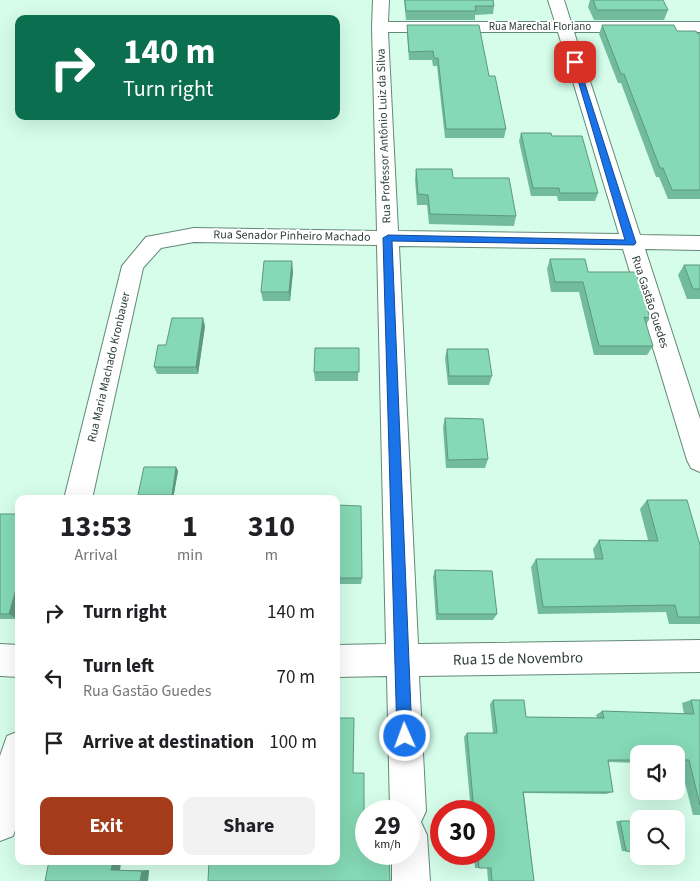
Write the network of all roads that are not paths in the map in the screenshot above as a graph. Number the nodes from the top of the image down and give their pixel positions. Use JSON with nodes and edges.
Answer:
{"nodes":[{"id":1,"x":381,"y":0,"type":"edge"},
{"id":2,"x":556,"y":0,"type":"edge"},
{"id":3,"x":564,"y":26,"type":"junction"},
{"id":4,"x":700,"y":26,"type":"edge"},
{"id":5,"x":380,"y":27,"type":"junction"},
{"id":6,"x":388,"y":238,"type":"junction"},
{"id":7,"x":154,"y":242,"type":"joint"},
{"id":8,"x":631,"y":243,"type":"junction"},
{"id":9,"x":700,"y":244,"type":"edge"},
{"id":10,"x":700,"y":460,"type":"edge"},
{"id":11,"x":79,"y":495,"type":"edge"},
{"id":12,"x":700,"y":656,"type":"edge"},
{"id":13,"x":0,"y":660,"type":"edge"},
{"id":14,"x":15,"y":661,"type":"edge"},
{"id":15,"x":340,"y":661,"type":"edge"},
{"id":16,"x":402,"y":661,"type":"junction"},
{"id":17,"x":15,"y":764,"type":"edge"},
{"id":18,"x":408,"y":800,"type":"edge"},
{"id":19,"x":0,"y":823,"type":"edge"},
{"id":20,"x":410,"y":865,"type":"edge"},
{"id":21,"x":411,"y":881,"type":"edge"}],
"edges":[{"from":1,"to":5,"type":"street","name":"Rua Professor Antônio Luiz da Silva"},
{"from":2,"to":3,"type":"street","name":"Rua Gastão Guedes"},
{"from":3,"to":4,"type":"street","name":"Rua Marechal Floriano"},
{"from":3,"to":5,"type":"street","name":"Rua Marechal Floriano"},
{"from":3,"to":8,"type":"street","name":"Rua Gastão Guedes"},
{"from":5,"to":6,"type":"street","name":"Rua Professor Antônio Luiz da Silva"},
{"from":6,"to":7,"type":"street","name":"Rua Senador Pinheiro Machado"},
{"from":6,"to":8,"type":"street","name":"Rua Senador Pinheiro Machado"},
{"from":6,"to":16,"type":"street","name":"Rua Professor Antônio Luiz da Silva"},
{"from":7,"to":11,"type":"street","name":"Rua Maria Machado Kronbauer"},
{"from":8,"to":9,"type":"street","name":"Rua Senador Pinheiro Machado"},
{"from":8,"to":10,"type":"street","name":"Rua Gastão Guedes"},
{"from":12,"to":16,"type":"street","name":"Rua 15 de Novembro"},
{"from":13,"to":14,"type":"street"},
{"from":15,"to":16,"type":"street","name":"Rua 15 de Novembro"},
{"from":16,"to":18,"type":"street","name":"Rua Professor Antônio Luiz da Silva"},
{"from":17,"to":19,"type":"street"},
{"from":20,"to":21,"type":"street"}]}
